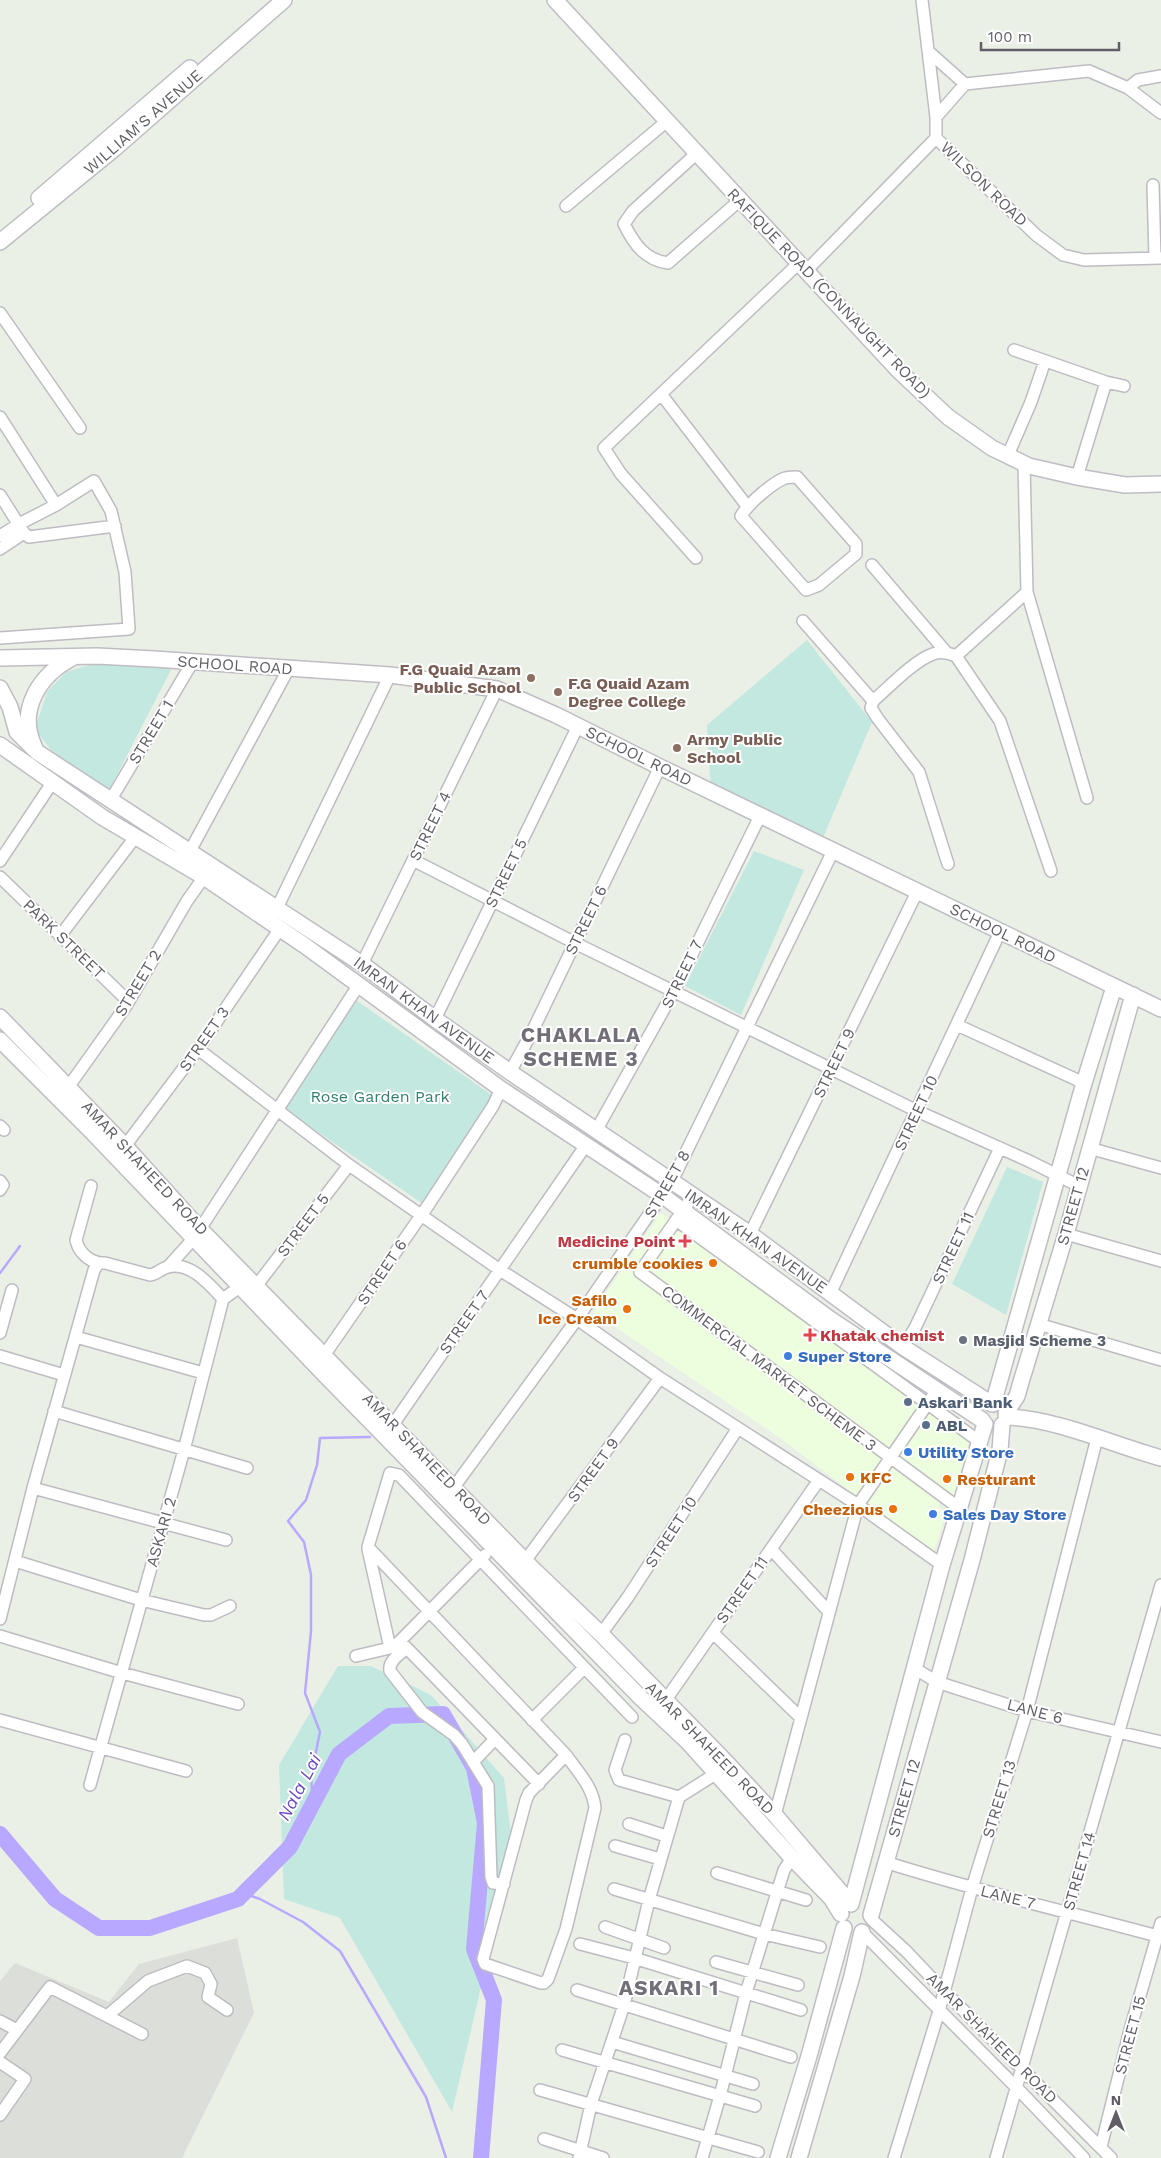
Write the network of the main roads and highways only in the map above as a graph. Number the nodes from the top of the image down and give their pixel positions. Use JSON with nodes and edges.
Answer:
{"nodes":[{"id":1,"x":271,"y":0,"type":"edge"},
{"id":2,"x":284,"y":0,"type":"edge"},
{"id":3,"x":555,"y":0,"type":"edge"},
{"id":4,"x":0,"y":232,"type":"edge"},
{"id":5,"x":0,"y":242,"type":"edge"},
{"id":6,"x":1161,"y":484,"type":"edge"},
{"id":7,"x":75,"y":656,"type":"junction"},
{"id":8,"x":0,"y":658,"type":"edge"},
{"id":9,"x":0,"y":688,"type":"edge"},
{"id":10,"x":0,"y":745,"type":"edge"},
{"id":11,"x":37,"y":752,"type":"junction"},
{"id":12,"x":1114,"y":987,"type":"junction"},
{"id":13,"x":1133,"y":995,"type":"junction"},
{"id":14,"x":1161,"y":1009,"type":"edge"},
{"id":15,"x":0,"y":1017,"type":"edge"},
{"id":16,"x":0,"y":1040,"type":"edge"},
{"id":17,"x":97,"y":1126,"type":"junction"},
{"id":18,"x":197,"y":1233,"type":"junction"},
{"id":19,"x":992,"y":1404,"type":"junction"},
{"id":20,"x":1005,"y":1418,"type":"junction"},
{"id":21,"x":984,"y":1422,"type":"junction"},
{"id":22,"x":1161,"y":1458,"type":"edge"},
{"id":23,"x":450,"y":1492,"type":"junction"},
{"id":24,"x":723,"y":1769,"type":"junction"},
{"id":25,"x":845,"y":1915,"type":"junction"},
{"id":26,"x":871,"y":1917,"type":"junction"},
{"id":27,"x":862,"y":1932,"type":"junction"},
{"id":28,"x":778,"y":2158,"type":"edge"},
{"id":29,"x":799,"y":2158,"type":"edge"}],
"edges":[{"from":1,"to":4,"type":"main road"},
{"from":2,"to":5,"type":"main road","name":"WILLIAM'S AVENUE"},
{"from":3,"to":6,"type":"main road","name":"RAFIQUE ROAD (CONNAUGHT ROAD)"},
{"from":7,"to":8,"type":"main road","name":"SCHOOL ROAD"},
{"from":7,"to":11,"type":"main road"},
{"from":7,"to":12,"type":"main road","name":"SCHOOL ROAD"},
{"from":9,"to":11,"type":"main road","name":"IMRAN KHAN AVENUE"},
{"from":10,"to":21,"type":"main road","name":"IMRAN KHAN AVENUE"},
{"from":11,"to":19,"type":"main road","name":"IMRAN KHAN AVENUE"},
{"from":12,"to":13,"type":"main road","name":"SCHOOL ROAD"},
{"from":12,"to":19,"type":"main road"},
{"from":13,"to":14,"type":"main road","name":"SCHOOL ROAD"},
{"from":13,"to":20,"type":"main road","name":"STREET 12"},
{"from":15,"to":17,"type":"main road","name":"AMAR SHAHEED ROAD"},
{"from":16,"to":17,"type":"main road","name":"AMAR SHAHEED ROAD"},
{"from":17,"to":18,"type":"main road","name":"AMAR SHAHEED ROAD"},
{"from":17,"to":18,"type":"main road","name":"AMAR SHAHEED ROAD"},
{"from":18,"to":23,"type":"main road","name":"AMAR SHAHEED ROAD"},
{"from":18,"to":23,"type":"main road","name":"AMAR SHAHEED ROAD"},
{"from":19,"to":20,"type":"main road"},
{"from":19,"to":21,"type":"main road"},
{"from":20,"to":21,"type":"main road"},
{"from":20,"to":22,"type":"main road"},
{"from":20,"to":26,"type":"main road","name":"STREET 12"},
{"from":21,"to":25,"type":"main road"},
{"from":23,"to":24,"type":"main road","name":"AMAR SHAHEED ROAD"},
{"from":23,"to":24,"type":"main road","name":"AMAR SHAHEED ROAD"},
{"from":24,"to":25,"type":"main road","name":"AMAR SHAHEED ROAD"},
{"from":24,"to":25,"type":"main road","name":"AMAR SHAHEED ROAD"},
{"from":25,"to":26,"type":"main road"},
{"from":25,"to":27,"type":"main road"},
{"from":25,"to":28,"type":"main road"},
{"from":26,"to":27,"type":"main road"},
{"from":27,"to":29,"type":"main road"}]}
